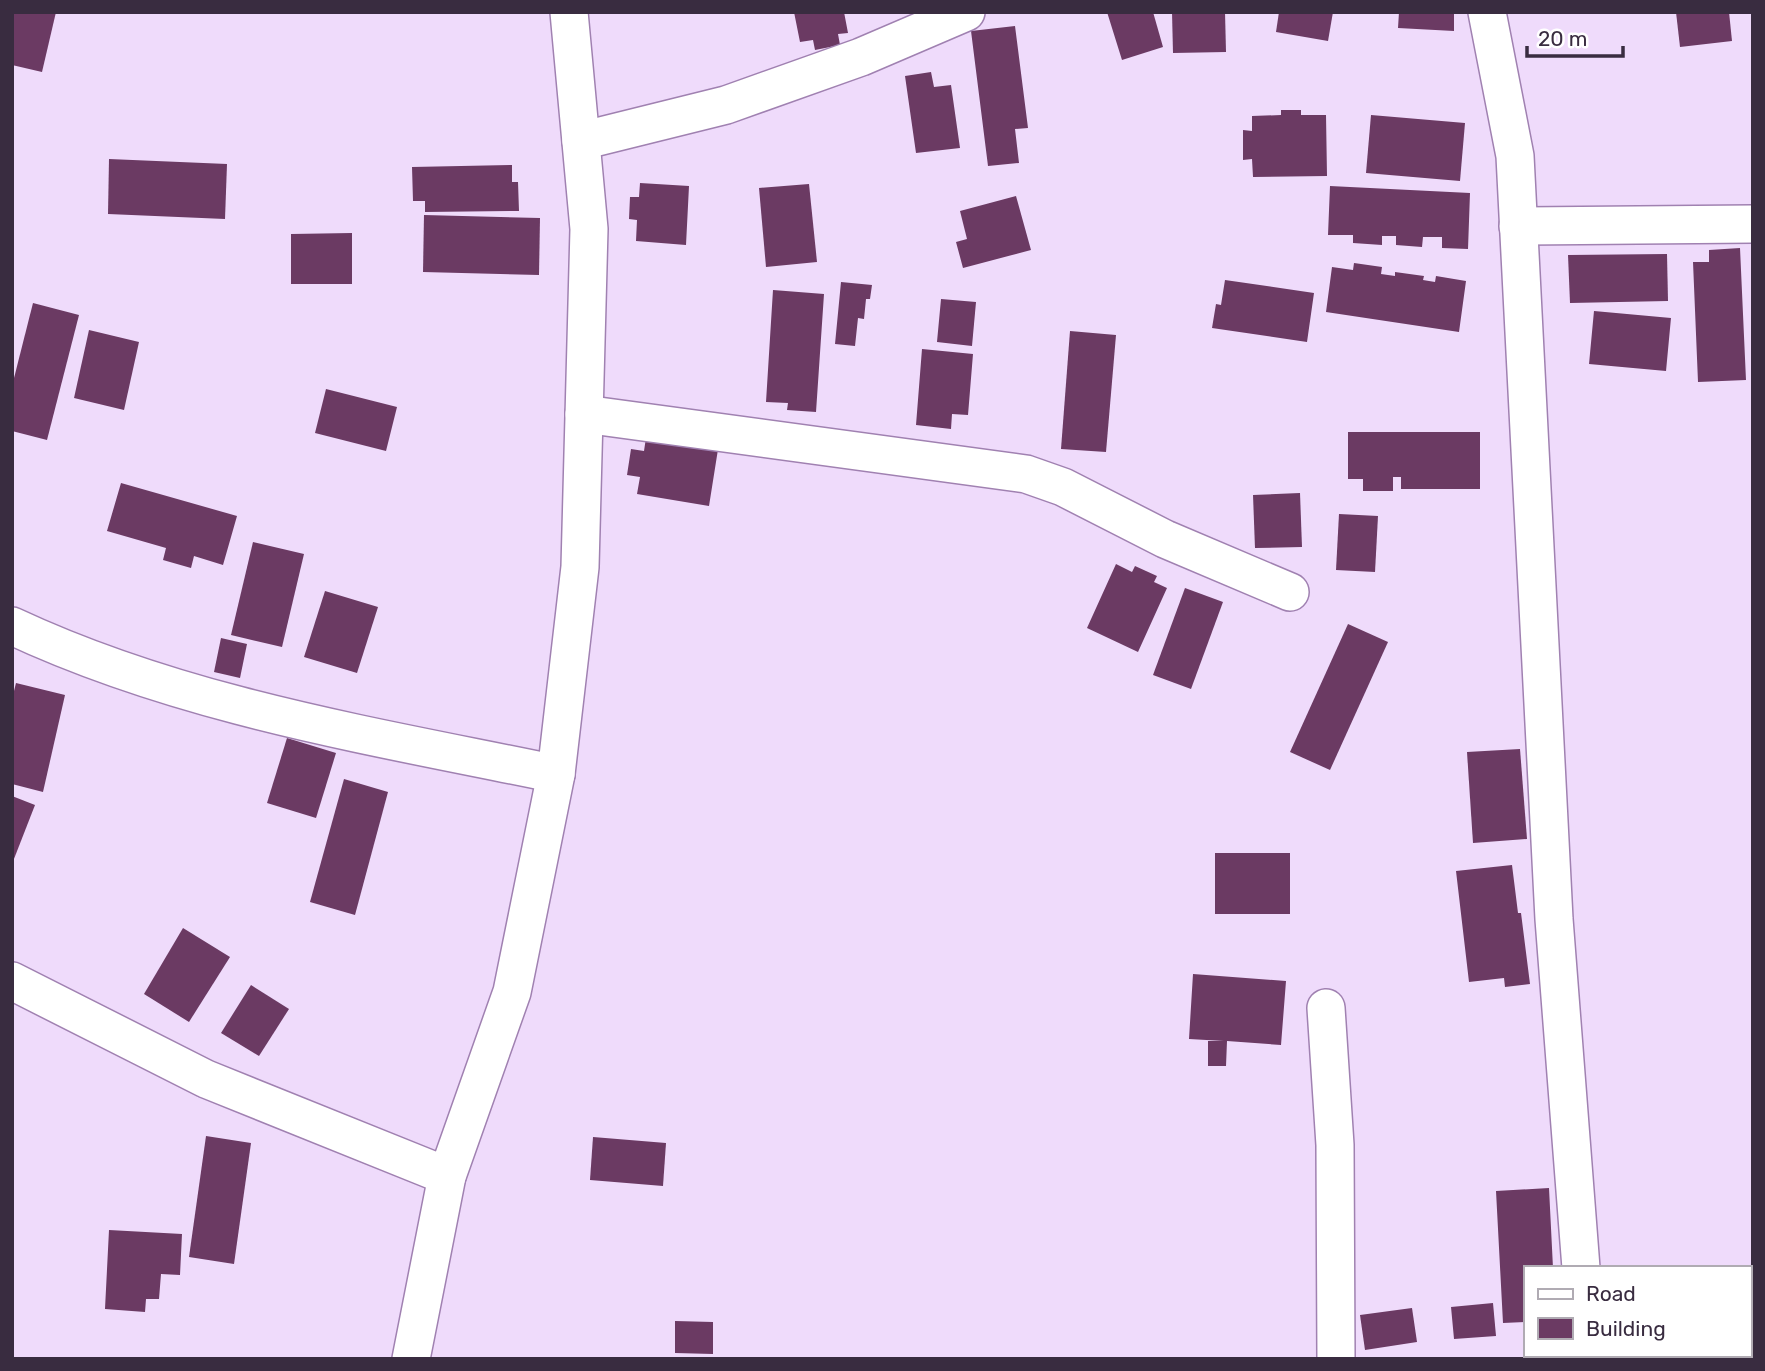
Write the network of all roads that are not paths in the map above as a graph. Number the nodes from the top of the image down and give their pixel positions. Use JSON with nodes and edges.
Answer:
{"nodes":[{"id":1,"x":569,"y":12,"type":"edge"},
{"id":2,"x":966,"y":12,"type":"edge"},
{"id":3,"x":1487,"y":12,"type":"edge"},
{"id":4,"x":580,"y":141,"type":"junction"},
{"id":5,"x":1753,"y":224,"type":"edge"},
{"id":6,"x":1518,"y":226,"type":"junction"},
{"id":7,"x":584,"y":414,"type":"junction"},
{"id":8,"x":1290,"y":592,"type":"dead end"},
{"id":9,"x":12,"y":626,"type":"edge"},
{"id":10,"x":556,"y":774,"type":"junction"},
{"id":11,"x":12,"y":981,"type":"edge"},
{"id":12,"x":1326,"y":1008,"type":"dead end"},
{"id":13,"x":447,"y":1176,"type":"junction"},
{"id":14,"x":1581,"y":1266,"type":"edge"},
{"id":15,"x":411,"y":1359,"type":"edge"},
{"id":16,"x":1336,"y":1359,"type":"edge"}],
"edges":[{"from":1,"to":4,"type":"street"},
{"from":2,"to":4,"type":"street"},
{"from":3,"to":6,"type":"street"},
{"from":4,"to":7,"type":"street"},
{"from":5,"to":6,"type":"street"},
{"from":6,"to":14,"type":"street"},
{"from":7,"to":8,"type":"street"},
{"from":7,"to":10,"type":"street"},
{"from":9,"to":10,"type":"street"},
{"from":10,"to":13,"type":"street"},
{"from":11,"to":13,"type":"street"},
{"from":12,"to":16,"type":"street"},
{"from":13,"to":15,"type":"street"}]}
